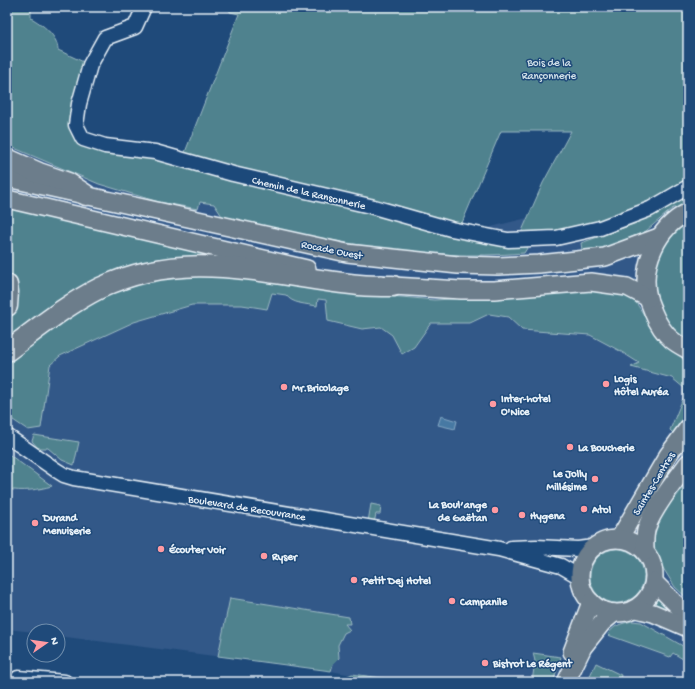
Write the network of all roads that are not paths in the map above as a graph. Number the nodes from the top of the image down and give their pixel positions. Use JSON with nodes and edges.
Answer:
{"nodes":[{"id":1,"x":144,"y":7,"type":"edge"},
{"id":2,"x":7,"y":159,"type":"edge"},
{"id":3,"x":7,"y":178,"type":"edge"},
{"id":4,"x":688,"y":187,"type":"edge"},
{"id":5,"x":86,"y":195,"type":"junction"},
{"id":6,"x":7,"y":200,"type":"edge"},
{"id":7,"x":688,"y":212,"type":"edge"},
{"id":8,"x":659,"y":237,"type":"junction"},
{"id":9,"x":7,"y":285,"type":"edge"},
{"id":10,"x":393,"y":286,"type":"junction"},
{"id":11,"x":648,"y":298,"type":"junction"},
{"id":12,"x":7,"y":306,"type":"edge"},
{"id":13,"x":688,"y":350,"type":"edge"},
{"id":14,"x":7,"y":351,"type":"edge"},
{"id":15,"x":688,"y":428,"type":"edge"},
{"id":16,"x":7,"y":436,"type":"edge"},
{"id":17,"x":688,"y":463,"type":"edge"},
{"id":18,"x":619,"y":539,"type":"junction"},
{"id":19,"x":594,"y":547,"type":"junction"},
{"id":20,"x":499,"y":548,"type":"junction"},
{"id":21,"x":645,"y":552,"type":"junction"},
{"id":22,"x":580,"y":577,"type":"junction"},
{"id":23,"x":654,"y":582,"type":"junction"},
{"id":24,"x":591,"y":602,"type":"junction"},
{"id":25,"x":636,"y":609,"type":"junction"},
{"id":26,"x":614,"y":613,"type":"junction"},
{"id":27,"x":688,"y":616,"type":"edge"},
{"id":28,"x":688,"y":628,"type":"edge"},
{"id":29,"x":18,"y":678,"type":"dead end"},
{"id":30,"x":65,"y":682,"type":"edge"},
{"id":31,"x":562,"y":682,"type":"edge"},
{"id":32,"x":566,"y":682,"type":"edge"}],
"edges":[{"from":1,"to":4,"type":"street","name":"Chemin de la Ransonnerie"},
{"from":2,"to":5,"type":"highway"},
{"from":3,"to":5,"type":"main road","name":"Rocade Ouest"},
{"from":5,"to":8,"type":"main road","name":"Rocade Ouest"},
{"from":6,"to":10,"type":"main road"},
{"from":7,"to":8,"type":"main road"},
{"from":8,"to":11,"type":"main road"},
{"from":9,"to":12,"type":"highway"},
{"from":10,"to":11,"type":"main road"},
{"from":10,"to":14,"type":"highway"},
{"from":11,"to":13,"type":"main road"},
{"from":15,"to":18,"type":"main road","name":"Saintes-Centres"},
{"from":16,"to":20,"type":"street","name":"Boulevard de Recouvrance"},
{"from":17,"to":21,"type":"main road"},
{"from":18,"to":19,"type":"main road"},
{"from":18,"to":21,"type":"main road"},
{"from":19,"to":20,"type":"street"},
{"from":19,"to":22,"type":"main road"},
{"from":20,"to":22,"type":"street"},
{"from":21,"to":23,"type":"main road"},
{"from":22,"to":24,"type":"main road"},
{"from":23,"to":25,"type":"main road"},
{"from":23,"to":27,"type":"main road"},
{"from":24,"to":26,"type":"main road"},
{"from":24,"to":31,"type":"main road"},
{"from":25,"to":26,"type":"main road"},
{"from":25,"to":28,"type":"main road"},
{"from":26,"to":32,"type":"main road"},
{"from":29,"to":30,"type":"street"}]}
